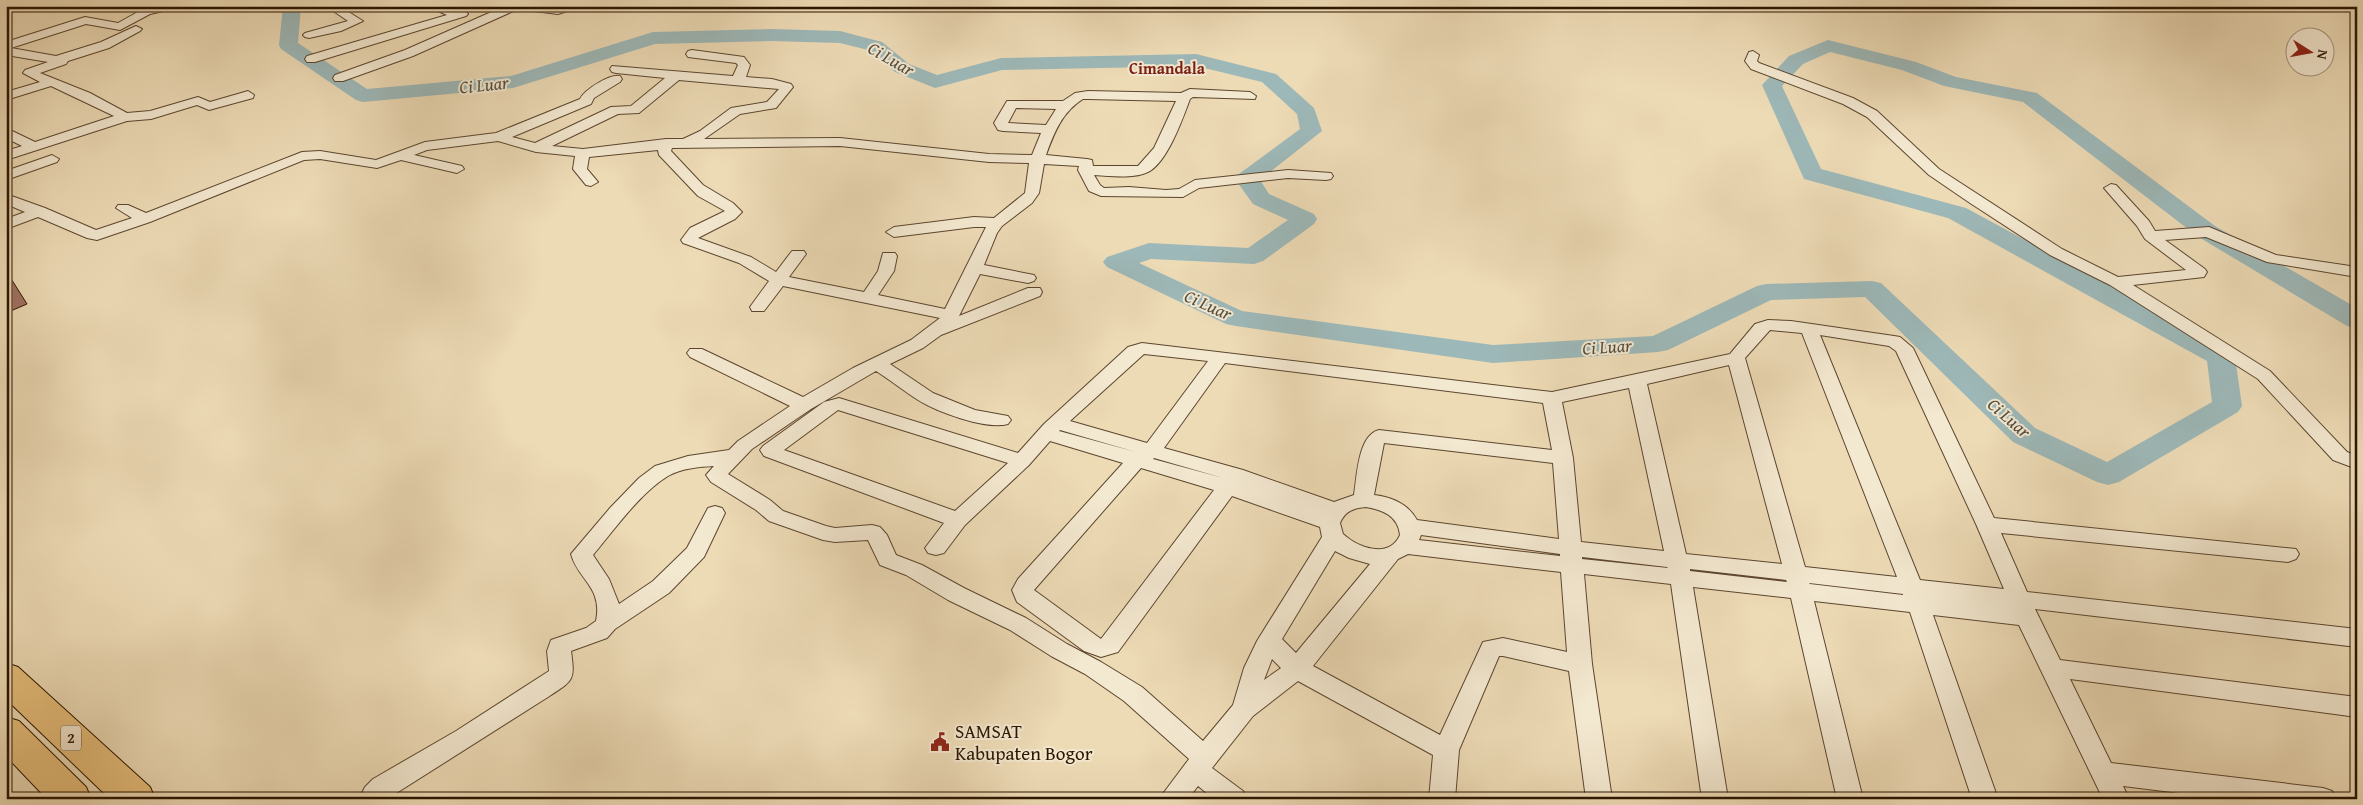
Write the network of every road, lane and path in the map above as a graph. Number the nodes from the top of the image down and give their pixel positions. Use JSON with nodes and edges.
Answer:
{"nodes":[{"id":1,"x":173,"y":6,"type":"edge"},
{"id":2,"x":331,"y":6,"type":"edge"},
{"id":3,"x":458,"y":6,"type":"edge"},
{"id":4,"x":515,"y":6,"type":"edge"},
{"id":5,"x":520,"y":6,"type":"edge"},
{"id":6,"x":578,"y":6,"type":"edge"},
{"id":7,"x":446,"y":10,"type":"joint"},
{"id":8,"x":146,"y":24,"type":"dead end"},
{"id":9,"x":309,"y":35,"type":"dead end"},
{"id":10,"x":6,"y":46,"type":"edge"},
{"id":11,"x":6,"y":51,"type":"edge"},
{"id":12,"x":692,"y":54,"type":"dead end"},
{"id":13,"x":1753,"y":55,"type":"dead end"},
{"id":14,"x":311,"y":59,"type":"dead end"},
{"id":15,"x":56,"y":60,"type":"junction"},
{"id":16,"x":616,"y":74,"type":"junction"},
{"id":17,"x":601,"y":75,"type":"dead end"},
{"id":18,"x":676,"y":76,"type":"junction"},
{"id":19,"x":339,"y":78,"type":"dead end"},
{"id":20,"x":738,"y":81,"type":"junction"},
{"id":21,"x":49,"y":83,"type":"junction"},
{"id":22,"x":663,"y":86,"type":"junction"},
{"id":23,"x":694,"y":89,"type":"dead end"},
{"id":24,"x":248,"y":95,"type":"dead end"},
{"id":25,"x":6,"y":96,"type":"edge"},
{"id":26,"x":1250,"y":96,"type":"dead end"},
{"id":27,"x":1184,"y":97,"type":"junction"},
{"id":28,"x":1065,"y":105,"type":"junction"},
{"id":29,"x":124,"y":117,"type":"junction"},
{"id":30,"x":1050,"y":129,"type":"junction"},
{"id":31,"x":6,"y":132,"type":"edge"},
{"id":32,"x":492,"y":135,"type":"junction"},
{"id":33,"x":673,"y":143,"type":"junction"},
{"id":34,"x":997,"y":143,"type":"junction"},
{"id":35,"x":34,"y":147,"type":"junction"},
{"id":36,"x":536,"y":148,"type":"junction"},
{"id":37,"x":583,"y":153,"type":"junction"},
{"id":38,"x":6,"y":156,"type":"edge"},
{"id":39,"x":402,"y":156,"type":"junction"},
{"id":40,"x":52,"y":160,"type":"dead end"},
{"id":41,"x":1037,"y":160,"type":"junction"},
{"id":42,"x":457,"y":169,"type":"dead end"},
{"id":43,"x":1085,"y":170,"type":"junction"},
{"id":44,"x":6,"y":176,"type":"edge"},
{"id":45,"x":1326,"y":176,"type":"dead end"},
{"id":46,"x":1228,"y":181,"type":"joint"},
{"id":47,"x":591,"y":182,"type":"dead end"},
{"id":48,"x":2111,"y":188,"type":"dead end"},
{"id":49,"x":6,"y":198,"type":"edge"},
{"id":50,"x":123,"y":208,"type":"dead end"},
{"id":51,"x":40,"y":211,"type":"junction"},
{"id":52,"x":145,"y":219,"type":"junction"},
{"id":53,"x":997,"y":223,"type":"junction"},
{"id":54,"x":6,"y":224,"type":"edge"},
{"id":55,"x":894,"y":232,"type":"dead end"},
{"id":56,"x":2208,"y":232,"type":"joint"},
{"id":57,"x":2155,"y":236,"type":"junction"},
{"id":58,"x":798,"y":254,"type":"dead end"},
{"id":59,"x":889,"y":256,"type":"dead end"},
{"id":60,"x":975,"y":268,"type":"junction"},
{"id":61,"x":2357,"y":272,"type":"edge"},
{"id":62,"x":779,"y":280,"type":"junction"},
{"id":63,"x":2116,"y":282,"type":"junction"},
{"id":64,"x":868,"y":298,"type":"junction"},
{"id":65,"x":758,"y":307,"type":"dead end"},
{"id":66,"x":951,"y":315,"type":"junction"},
{"id":67,"x":1809,"y":329,"type":"junction"},
{"id":68,"x":933,"y":332,"type":"junction"},
{"id":69,"x":696,"y":353,"type":"dead end"},
{"id":70,"x":1220,"y":358,"type":"junction"},
{"id":71,"x":1736,"y":358,"type":"junction"},
{"id":72,"x":877,"y":363,"type":"junction"},
{"id":73,"x":1638,"y":382,"type":"junction"},
{"id":74,"x":1552,"y":398,"type":"junction"},
{"id":75,"x":804,"y":404,"type":"junction"},
{"id":76,"x":1000,"y":420,"type":"dead end"},
{"id":77,"x":1052,"y":428,"type":"junction"},
{"id":78,"x":736,"y":455,"type":"junction"},
{"id":79,"x":1143,"y":456,"type":"junction"},
{"id":80,"x":1563,"y":458,"type":"junction"},
{"id":81,"x":1022,"y":461,"type":"junction"},
{"id":82,"x":2357,"y":463,"type":"edge"},
{"id":83,"x":1232,"y":481,"type":"junction"},
{"id":84,"x":1363,"y":501,"type":"junction"},
{"id":85,"x":715,"y":513,"type":"dead end"},
{"id":86,"x":958,"y":520,"type":"junction"},
{"id":87,"x":1333,"y":524,"type":"junction"},
{"id":88,"x":1987,"y":524,"type":"junction"},
{"id":89,"x":1401,"y":542,"type":"junction"},
{"id":90,"x":936,"y":548,"type":"dead end"},
{"id":91,"x":2288,"y":554,"type":"dead end"},
{"id":92,"x":1572,"y":556,"type":"junction"},
{"id":93,"x":1679,"y":569,"type":"junction"},
{"id":94,"x":1798,"y":583,"type":"junction"},
{"id":95,"x":1915,"y":596,"type":"junction"},
{"id":96,"x":2023,"y":608,"type":"junction"},
{"id":97,"x":608,"y":623,"type":"junction"},
{"id":98,"x":2357,"y":638,"type":"edge"},
{"id":99,"x":1268,"y":641,"type":"junction"},
{"id":100,"x":1580,"y":664,"type":"junction"},
{"id":101,"x":2053,"y":668,"type":"junction"},
{"id":102,"x":1297,"y":669,"type":"junction"},
{"id":103,"x":6,"y":677,"type":"edge"},
{"id":104,"x":2357,"y":707,"type":"edge"},
{"id":105,"x":1244,"y":709,"type":"junction"},
{"id":106,"x":6,"y":732,"type":"edge"},
{"id":107,"x":1446,"y":750,"type":"junction"},
{"id":108,"x":1201,"y":764,"type":"junction"},
{"id":109,"x":2102,"y":772,"type":"junction"},
{"id":110,"x":72,"y":799,"type":"edge"},
{"id":111,"x":136,"y":799,"type":"edge"},
{"id":112,"x":372,"y":799,"type":"edge"},
{"id":113,"x":1172,"y":799,"type":"edge"},
{"id":114,"x":1234,"y":799,"type":"edge"},
{"id":115,"x":1442,"y":799,"type":"edge"},
{"id":116,"x":1599,"y":799,"type":"edge"},
{"id":117,"x":1715,"y":799,"type":"edge"},
{"id":118,"x":1850,"y":799,"type":"edge"},
{"id":119,"x":1984,"y":799,"type":"edge"},
{"id":120,"x":2116,"y":799,"type":"edge"},
{"id":121,"x":2323,"y":799,"type":"edge"}],
"edges":[{"from":1,"to":10,"type":"street"},
{"from":2,"to":9,"type":"street"},
{"from":3,"to":7,"type":"street"},
{"from":4,"to":19,"type":"street"},
{"from":5,"to":6,"type":"street"},
{"from":7,"to":14,"type":"street"},
{"from":8,"to":15,"type":"street"},
{"from":11,"to":15,"type":"street"},
{"from":12,"to":20,"type":"street"},
{"from":13,"to":63,"type":"street"},
{"from":15,"to":21,"type":"street"},
{"from":16,"to":17,"type":"street"},
{"from":16,"to":18,"type":"street"},
{"from":16,"to":22,"type":"street"},
{"from":16,"to":32,"type":"street"},
{"from":18,"to":20,"type":"street"},
{"from":18,"to":22,"type":"street"},
{"from":20,"to":33,"type":"street"},
{"from":21,"to":25,"type":"street"},
{"from":21,"to":29,"type":"street"},
{"from":22,"to":23,"type":"street"},
{"from":22,"to":36,"type":"street"},
{"from":24,"to":29,"type":"street"},
{"from":26,"to":27,"type":"street"},
{"from":27,"to":28,"type":"street"},
{"from":27,"to":43,"type":"street"},
{"from":28,"to":30,"type":"street"},
{"from":28,"to":34,"type":"street"},
{"from":29,"to":35,"type":"street"},
{"from":30,"to":34,"type":"street"},
{"from":30,"to":41,"type":"street"},
{"from":31,"to":35,"type":"street"},
{"from":32,"to":36,"type":"street"},
{"from":32,"to":39,"type":"street"},
{"from":33,"to":34,"type":"street"},
{"from":33,"to":37,"type":"street"},
{"from":33,"to":62,"type":"street"},
{"from":34,"to":41,"type":"street"},
{"from":35,"to":38,"type":"street"},
{"from":36,"to":37,"type":"street"},
{"from":37,"to":47,"type":"street"},
{"from":39,"to":42,"type":"street"},
{"from":39,"to":52,"type":"street"},
{"from":40,"to":44,"type":"street"},
{"from":41,"to":43,"type":"street"},
{"from":41,"to":53,"type":"street"},
{"from":43,"to":46,"type":"street"},
{"from":45,"to":46,"type":"street"},
{"from":48,"to":57,"type":"street"},
{"from":49,"to":51,"type":"street"},
{"from":50,"to":52,"type":"street"},
{"from":51,"to":52,"type":"street"},
{"from":51,"to":54,"type":"street"},
{"from":53,"to":55,"type":"street"},
{"from":53,"to":60,"type":"street"},
{"from":56,"to":57,"type":"street"},
{"from":56,"to":61,"type":"street"},
{"from":57,"to":63,"type":"street"},
{"from":58,"to":62,"type":"street"},
{"from":59,"to":64,"type":"street"},
{"from":60,"to":66,"type":"street"},
{"from":60,"to":68,"type":"street"},
{"from":62,"to":64,"type":"street"},
{"from":62,"to":65,"type":"street"},
{"from":63,"to":82,"type":"street"},
{"from":64,"to":66,"type":"street"},
{"from":66,"to":68,"type":"street"},
{"from":67,"to":71,"type":"street"},
{"from":67,"to":88,"type":"street"},
{"from":67,"to":95,"type":"street"},
{"from":68,"to":72,"type":"street"},
{"from":69,"to":75,"type":"street"},
{"from":70,"to":74,"type":"street"},
{"from":70,"to":77,"type":"street"},
{"from":70,"to":79,"type":"street"},
{"from":71,"to":73,"type":"street"},
{"from":71,"to":94,"type":"street"},
{"from":72,"to":75,"type":"street"},
{"from":72,"to":76,"type":"street"},
{"from":73,"to":74,"type":"street"},
{"from":73,"to":93,"type":"street"},
{"from":74,"to":80,"type":"street"},
{"from":75,"to":78,"type":"street"},
{"from":77,"to":79,"type":"street"},
{"from":77,"to":81,"type":"street"},
{"from":78,"to":97,"type":"street"},
{"from":78,"to":108,"type":"street"},
{"from":79,"to":83,"type":"street"},
{"from":79,"to":83,"type":"street"},
{"from":80,"to":84,"type":"street"},
{"from":80,"to":92,"type":"street"},
{"from":81,"to":86,"type":"street"},
{"from":81,"to":86,"type":"street"},
{"from":83,"to":87,"type":"street"},
{"from":84,"to":87,"type":"street"},
{"from":84,"to":89,"type":"street"},
{"from":85,"to":97,"type":"street"},
{"from":86,"to":90,"type":"street"},
{"from":87,"to":89,"type":"street"},
{"from":87,"to":99,"type":"street"},
{"from":88,"to":91,"type":"street"},
{"from":88,"to":96,"type":"street"},
{"from":89,"to":92,"type":"street"},
{"from":89,"to":102,"type":"street"},
{"from":92,"to":93,"type":"street"},
{"from":92,"to":100,"type":"street"},
{"from":93,"to":94,"type":"street"},
{"from":93,"to":117,"type":"street"},
{"from":94,"to":95,"type":"street"},
{"from":94,"to":118,"type":"street"},
{"from":95,"to":96,"type":"street"},
{"from":95,"to":119,"type":"street"},
{"from":96,"to":98,"type":"street"},
{"from":96,"to":101,"type":"street"},
{"from":97,"to":112,"type":"street"},
{"from":99,"to":102,"type":"street"},
{"from":99,"to":105,"type":"street"},
{"from":100,"to":107,"type":"street"},
{"from":100,"to":116,"type":"street"},
{"from":101,"to":104,"type":"street"},
{"from":101,"to":109,"type":"street"},
{"from":102,"to":105,"type":"street"},
{"from":102,"to":107,"type":"street"},
{"from":103,"to":111,"type":"highway","number":"2"},
{"from":105,"to":108,"type":"street"},
{"from":106,"to":110,"type":"highway"},
{"from":107,"to":115,"type":"street"},
{"from":108,"to":113,"type":"street"},
{"from":108,"to":114,"type":"street"},
{"from":109,"to":120,"type":"street"},
{"from":109,"to":121,"type":"street"}]}
